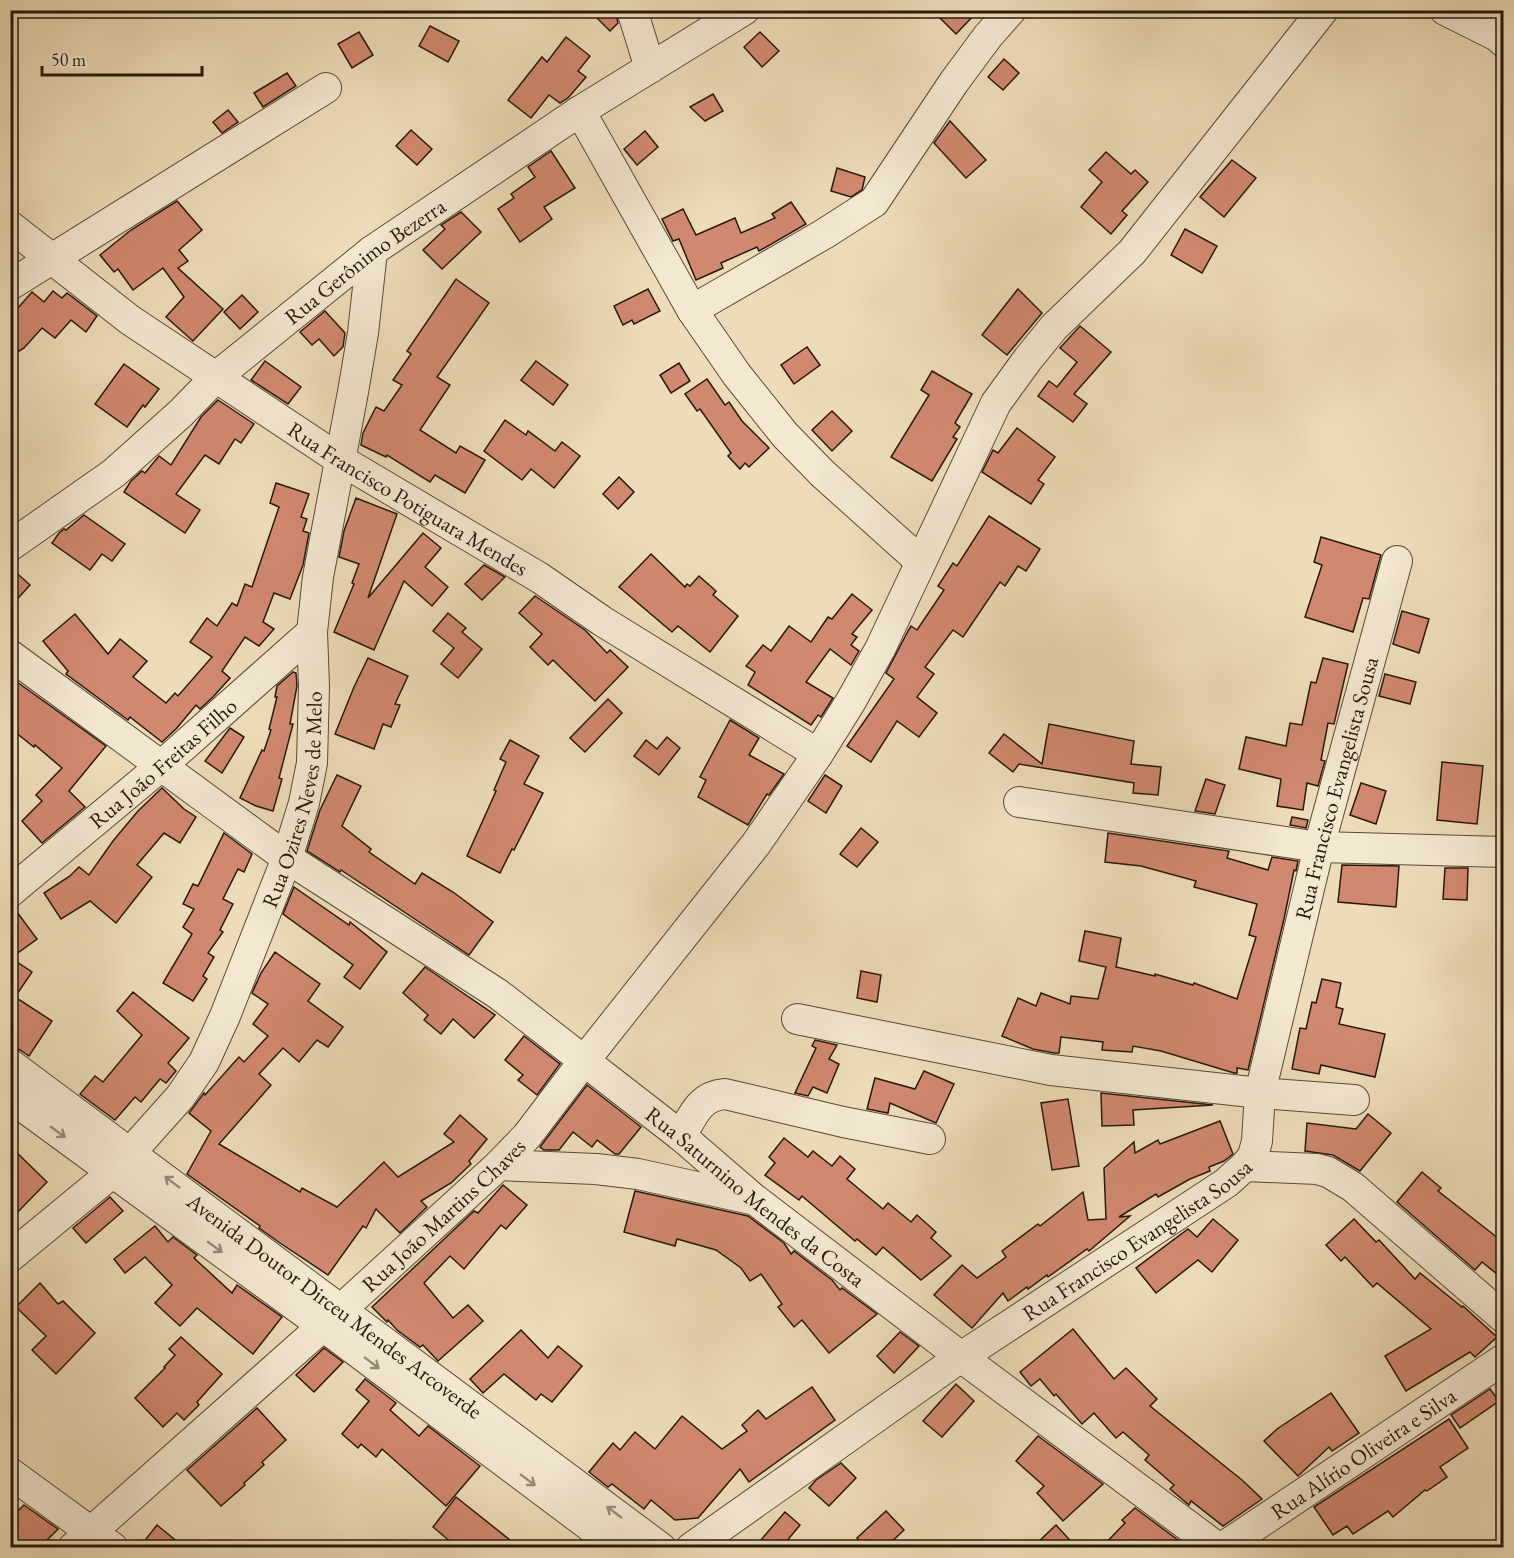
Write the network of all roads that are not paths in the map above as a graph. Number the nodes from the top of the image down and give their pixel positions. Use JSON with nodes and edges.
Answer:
{"nodes":[{"id":1,"x":632,"y":10,"type":"edge"},
{"id":2,"x":744,"y":10,"type":"edge"},
{"id":3,"x":1011,"y":10,"type":"edge"},
{"id":4,"x":1323,"y":10,"type":"edge"},
{"id":5,"x":1445,"y":10,"type":"edge"},
{"id":6,"x":1503,"y":42,"type":"edge"},
{"id":7,"x":650,"y":68,"type":"junction"},
{"id":8,"x":327,"y":88,"type":"dead end"},
{"id":9,"x":580,"y":111,"type":"junction"},
{"id":10,"x":10,"y":226,"type":"edge"},
{"id":11,"x":372,"y":251,"type":"junction"},
{"id":12,"x":52,"y":259,"type":"junction"},
{"id":13,"x":10,"y":285,"type":"edge"},
{"id":14,"x":692,"y":310,"type":"junction"},
{"id":15,"x":216,"y":377,"type":"junction"},
{"id":16,"x":339,"y":459,"type":"junction"},
{"id":17,"x":10,"y":546,"type":"edge"},
{"id":18,"x":920,"y":561,"type":"junction"},
{"id":19,"x":1398,"y":561,"type":"dead end"},
{"id":20,"x":312,"y":632,"type":"junction"},
{"id":21,"x":10,"y":655,"type":"edge"},
{"id":22,"x":818,"y":754,"type":"junction"},
{"id":23,"x":160,"y":767,"type":"junction"},
{"id":24,"x":1019,"y":802,"type":"dead end"},
{"id":25,"x":1319,"y":848,"type":"junction"},
{"id":26,"x":1503,"y":852,"type":"edge"},
{"id":27,"x":287,"y":858,"type":"junction"},
{"id":28,"x":10,"y":892,"type":"edge"},
{"id":29,"x":796,"y":1019,"type":"dead end"},
{"id":30,"x":584,"y":1061,"type":"junction"},
{"id":31,"x":10,"y":1064,"type":"edge"},
{"id":32,"x":1260,"y":1093,"type":"junction"},
{"id":33,"x":10,"y":1097,"type":"edge"},
{"id":34,"x":1353,"y":1100,"type":"dead end"},
{"id":35,"x":681,"y":1136,"type":"junction"},
{"id":36,"x":930,"y":1139,"type":"dead end"},
{"id":37,"x":122,"y":1162,"type":"junction"},
{"id":38,"x":499,"y":1165,"type":"junction"},
{"id":39,"x":1245,"y":1166,"type":"junction"},
{"id":40,"x":754,"y":1199,"type":"junction"},
{"id":41,"x":10,"y":1257,"type":"edge"},
{"id":42,"x":332,"y":1317,"type":"junction"},
{"id":43,"x":1503,"y":1318,"type":"edge"},
{"id":44,"x":961,"y":1357,"type":"junction"},
{"id":45,"x":1503,"y":1359,"type":"edge"},
{"id":46,"x":10,"y":1473,"type":"edge"},
{"id":47,"x":92,"y":1542,"type":"edge"},
{"id":48,"x":619,"y":1548,"type":"edge"},
{"id":49,"x":661,"y":1548,"type":"edge"},
{"id":50,"x":691,"y":1548,"type":"edge"},
{"id":51,"x":1218,"y":1548,"type":"edge"},
{"id":52,"x":1222,"y":1548,"type":"edge"}],
"edges":[{"from":1,"to":7,"type":"street"},
{"from":2,"to":7,"type":"street","name":"Rua Gerônimo Bezerra"},
{"from":3,"to":14,"type":"street"},
{"from":4,"to":18,"type":"street","name":"Rua João Martins Chaves"},
{"from":5,"to":6,"type":"street"},
{"from":7,"to":9,"type":"street","name":"Rua Gerônimo Bezerra"},
{"from":8,"to":12,"type":"street"},
{"from":9,"to":11,"type":"street","name":"Rua Gerônimo Bezerra"},
{"from":9,"to":14,"type":"street"},
{"from":10,"to":12,"type":"street","name":"Rua Francisco Potiguara Mendes"},
{"from":11,"to":15,"type":"street","name":"Rua Gerônimo Bezerra"},
{"from":11,"to":16,"type":"street","name":"Rua Ozires Neves de Melo"},
{"from":12,"to":13,"type":"street"},
{"from":12,"to":15,"type":"street","name":"Rua Francisco Potiguara Mendes"},
{"from":14,"to":18,"type":"street"},
{"from":15,"to":16,"type":"street","name":"Rua Francisco Potiguara Mendes"},
{"from":15,"to":17,"type":"street","name":"Rua Gerônimo Bezerra"},
{"from":16,"to":20,"type":"street","name":"Rua Ozires Neves de Melo"},
{"from":16,"to":22,"type":"street","name":"Rua Francisco Potiguara Mendes"},
{"from":18,"to":22,"type":"street","name":"Rua João Martins Chaves"},
{"from":19,"to":25,"type":"street","name":"Rua Francisco Evangelista Sousa"},
{"from":20,"to":23,"type":"street","name":"Rua João Freitas Filho"},
{"from":20,"to":27,"type":"street","name":"Rua Ozires Neves de Melo"},
{"from":21,"to":23,"type":"street","name":"Rua Saturnino Mendes da Costa"},
{"from":22,"to":30,"type":"street","name":"Rua João Martins Chaves"},
{"from":23,"to":27,"type":"street","name":"Rua Saturnino Mendes da Costa"},
{"from":23,"to":28,"type":"street","name":"Rua João Freitas Filho"},
{"from":24,"to":25,"type":"street"},
{"from":25,"to":26,"type":"street"},
{"from":25,"to":32,"type":"street","name":"Rua Francisco Evangelista Sousa"},
{"from":27,"to":30,"type":"street","name":"Rua Saturnino Mendes da Costa"},
{"from":27,"to":37,"type":"street","name":"Rua Ozires Neves de Melo"},
{"from":29,"to":32,"type":"street"},
{"from":30,"to":35,"type":"street","name":"Rua Saturnino Mendes da Costa"},
{"from":30,"to":38,"type":"street","name":"Rua João Martins Chaves"},
{"from":31,"to":37,"type":"street","name":"Avenida Doutor Dirceu Mendes Arcoverde"},
{"from":32,"to":34,"type":"street"},
{"from":32,"to":39,"type":"street","name":"Rua Francisco Evangelista Sousa"},
{"from":33,"to":37,"type":"street","name":"Avenida Doutor Dirceu Mendes Arcoverde","one_way":true},
{"from":35,"to":36,"type":"street"},
{"from":35,"to":40,"type":"street","name":"Rua Saturnino Mendes da Costa"},
{"from":37,"to":41,"type":"street","name":"Rua Ozires Neves de Melo"},
{"from":37,"to":42,"type":"street","name":"Avenida Doutor Dirceu Mendes Arcoverde"},
{"from":38,"to":40,"type":"street"},
{"from":38,"to":42,"type":"street","name":"Rua João Martins Chaves"},
{"from":39,"to":43,"type":"street"},
{"from":39,"to":44,"type":"street","name":"Rua Francisco Evangelista Sousa"},
{"from":40,"to":44,"type":"street","name":"Rua Saturnino Mendes da Costa"},
{"from":42,"to":47,"type":"street","name":"Rua João Martins Chaves"},
{"from":42,"to":48,"type":"street","name":"Avenida Doutor Dirceu Mendes Arcoverde","one_way":true},
{"from":49,"to":42,"type":"street","name":"Avenida Doutor Dirceu Mendes Arcoverde","one_way":true},
{"from":44,"to":50,"type":"street","name":"Rua Francisco Evangelista Sousa"},
{"from":44,"to":51,"type":"street","name":"Rua Saturnino Mendes da Costa"},
{"from":45,"to":52,"type":"street","name":"Rua Alírio Oliveira e Silva"},
{"from":46,"to":47,"type":"street"}]}
